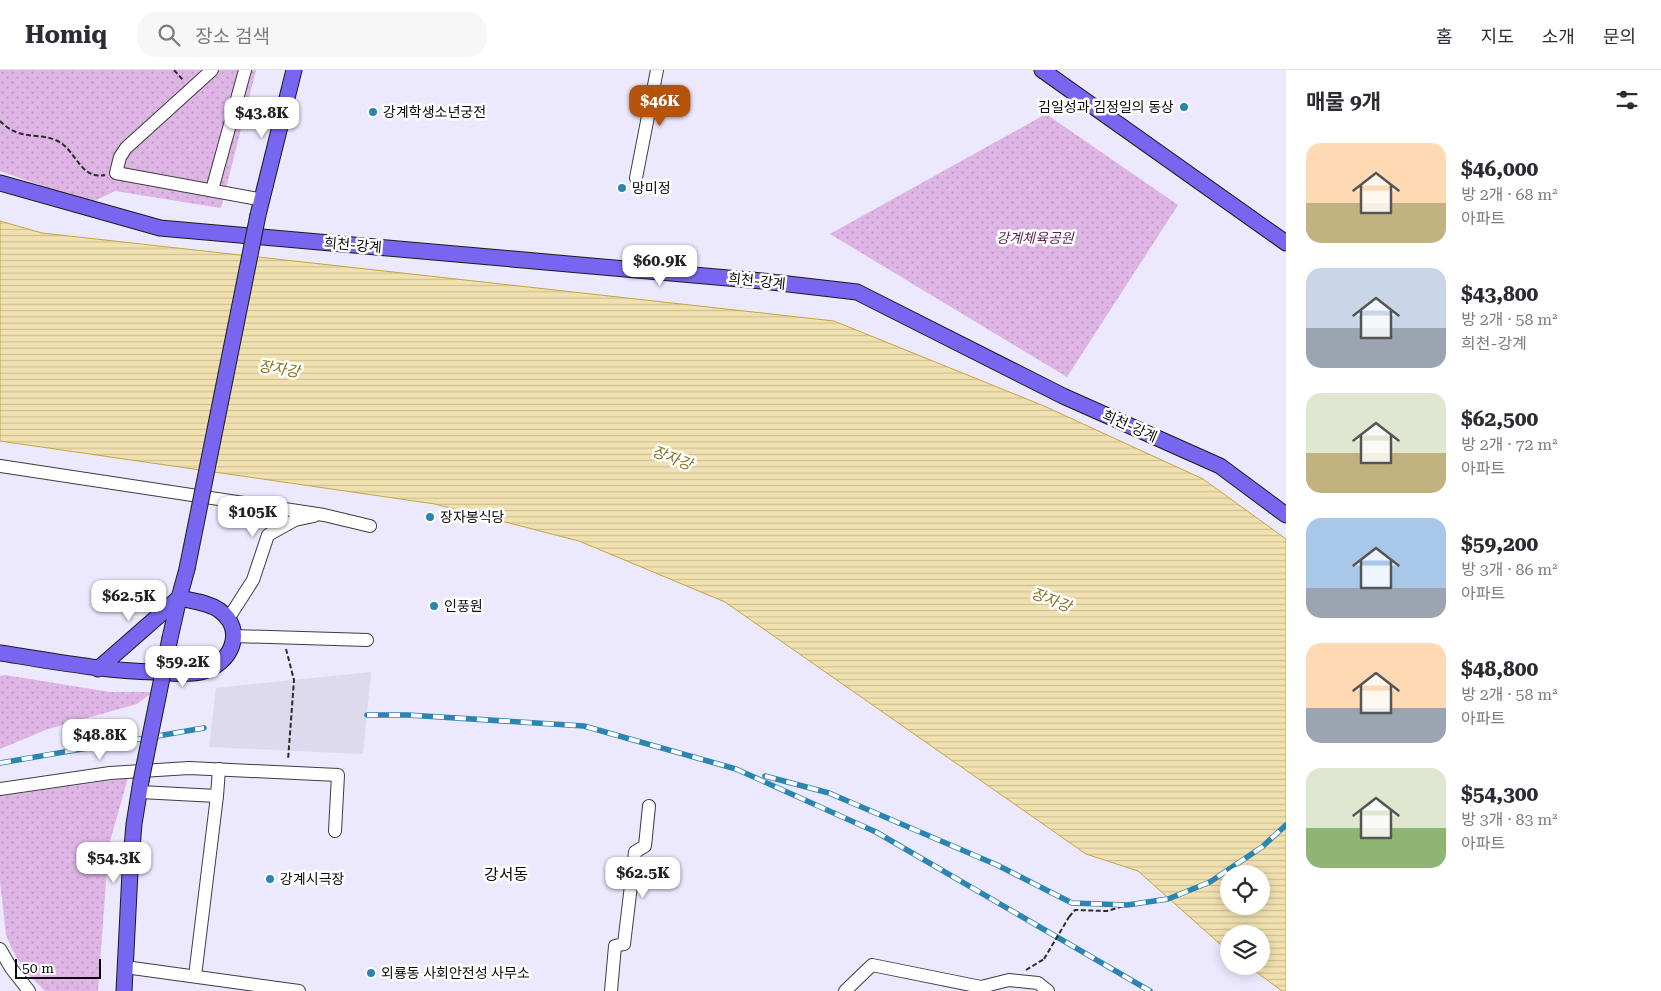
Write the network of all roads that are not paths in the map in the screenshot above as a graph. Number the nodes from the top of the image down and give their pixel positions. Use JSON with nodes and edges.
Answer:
{"nodes":[{"id":1,"x":212,"y":70,"type":"edge"},
{"id":2,"x":245,"y":70,"type":"edge"},
{"id":3,"x":294,"y":70,"type":"edge"},
{"id":4,"x":657,"y":70,"type":"edge"},
{"id":5,"x":1042,"y":70,"type":"edge"},
{"id":6,"x":636,"y":178,"type":"dead end"},
{"id":7,"x":0,"y":183,"type":"edge"},
{"id":8,"x":212,"y":190,"type":"junction"},
{"id":9,"x":261,"y":207,"type":"junction"},
{"id":10,"x":1286,"y":243,"type":"edge"},
{"id":11,"x":0,"y":466,"type":"edge"},
{"id":12,"x":324,"y":514,"type":"junction"},
{"id":13,"x":1286,"y":515,"type":"edge"},
{"id":14,"x":370,"y":526,"type":"dead end"},
{"id":15,"x":179,"y":598,"type":"junction"},
{"id":16,"x":228,"y":619,"type":"junction"},
{"id":17,"x":234,"y":636,"type":"junction"},
{"id":18,"x":367,"y":640,"type":"dead end"},
{"id":19,"x":0,"y":652,"type":"edge"},
{"id":20,"x":98,"y":669,"type":"junction"},
{"id":21,"x":219,"y":769,"type":"junction"},
{"id":22,"x":140,"y":786,"type":"junction"},
{"id":23,"x":0,"y":789,"type":"edge"},
{"id":24,"x":217,"y":796,"type":"junction"},
{"id":25,"x":649,"y":806,"type":"dead end"},
{"id":26,"x":335,"y":831,"type":"dead end"},
{"id":27,"x":0,"y":949,"type":"edge"},
{"id":28,"x":125,"y":967,"type":"junction"},
{"id":29,"x":195,"y":976,"type":"junction"},
{"id":30,"x":29,"y":991,"type":"edge"},
{"id":31,"x":124,"y":991,"type":"edge"},
{"id":32,"x":299,"y":991,"type":"edge"},
{"id":33,"x":611,"y":991,"type":"edge"},
{"id":34,"x":845,"y":991,"type":"edge"},
{"id":35,"x":1048,"y":991,"type":"edge"}],
"edges":[{"from":1,"to":8,"type":"street"},
{"from":2,"to":8,"type":"street"},
{"from":3,"to":9,"type":"main road"},
{"from":4,"to":6,"type":"street"},
{"from":5,"to":10,"type":"main road"},
{"from":7,"to":13,"type":"main road","name":"희천-강계"},
{"from":8,"to":9,"type":"street"},
{"from":9,"to":15,"type":"main road","bridge":true},
{"from":11,"to":12,"type":"street"},
{"from":12,"to":14,"type":"street"},
{"from":12,"to":16,"type":"street"},
{"from":15,"to":16,"type":"main road"},
{"from":15,"to":20,"type":"main road"},
{"from":15,"to":22,"type":"main road","bridge":true},
{"from":16,"to":17,"type":"main road"},
{"from":17,"to":18,"type":"street"},
{"from":17,"to":20,"type":"main road"},
{"from":19,"to":20,"type":"main road"},
{"from":21,"to":23,"type":"street"},
{"from":21,"to":24,"type":"street"},
{"from":21,"to":26,"type":"street"},
{"from":22,"to":24,"type":"street"},
{"from":22,"to":28,"type":"main road"},
{"from":24,"to":29,"type":"street"},
{"from":25,"to":33,"type":"street"},
{"from":27,"to":30,"type":"street"},
{"from":28,"to":29,"type":"street"},
{"from":28,"to":31,"type":"main road"},
{"from":29,"to":32,"type":"street"},
{"from":34,"to":35,"type":"street"}]}
